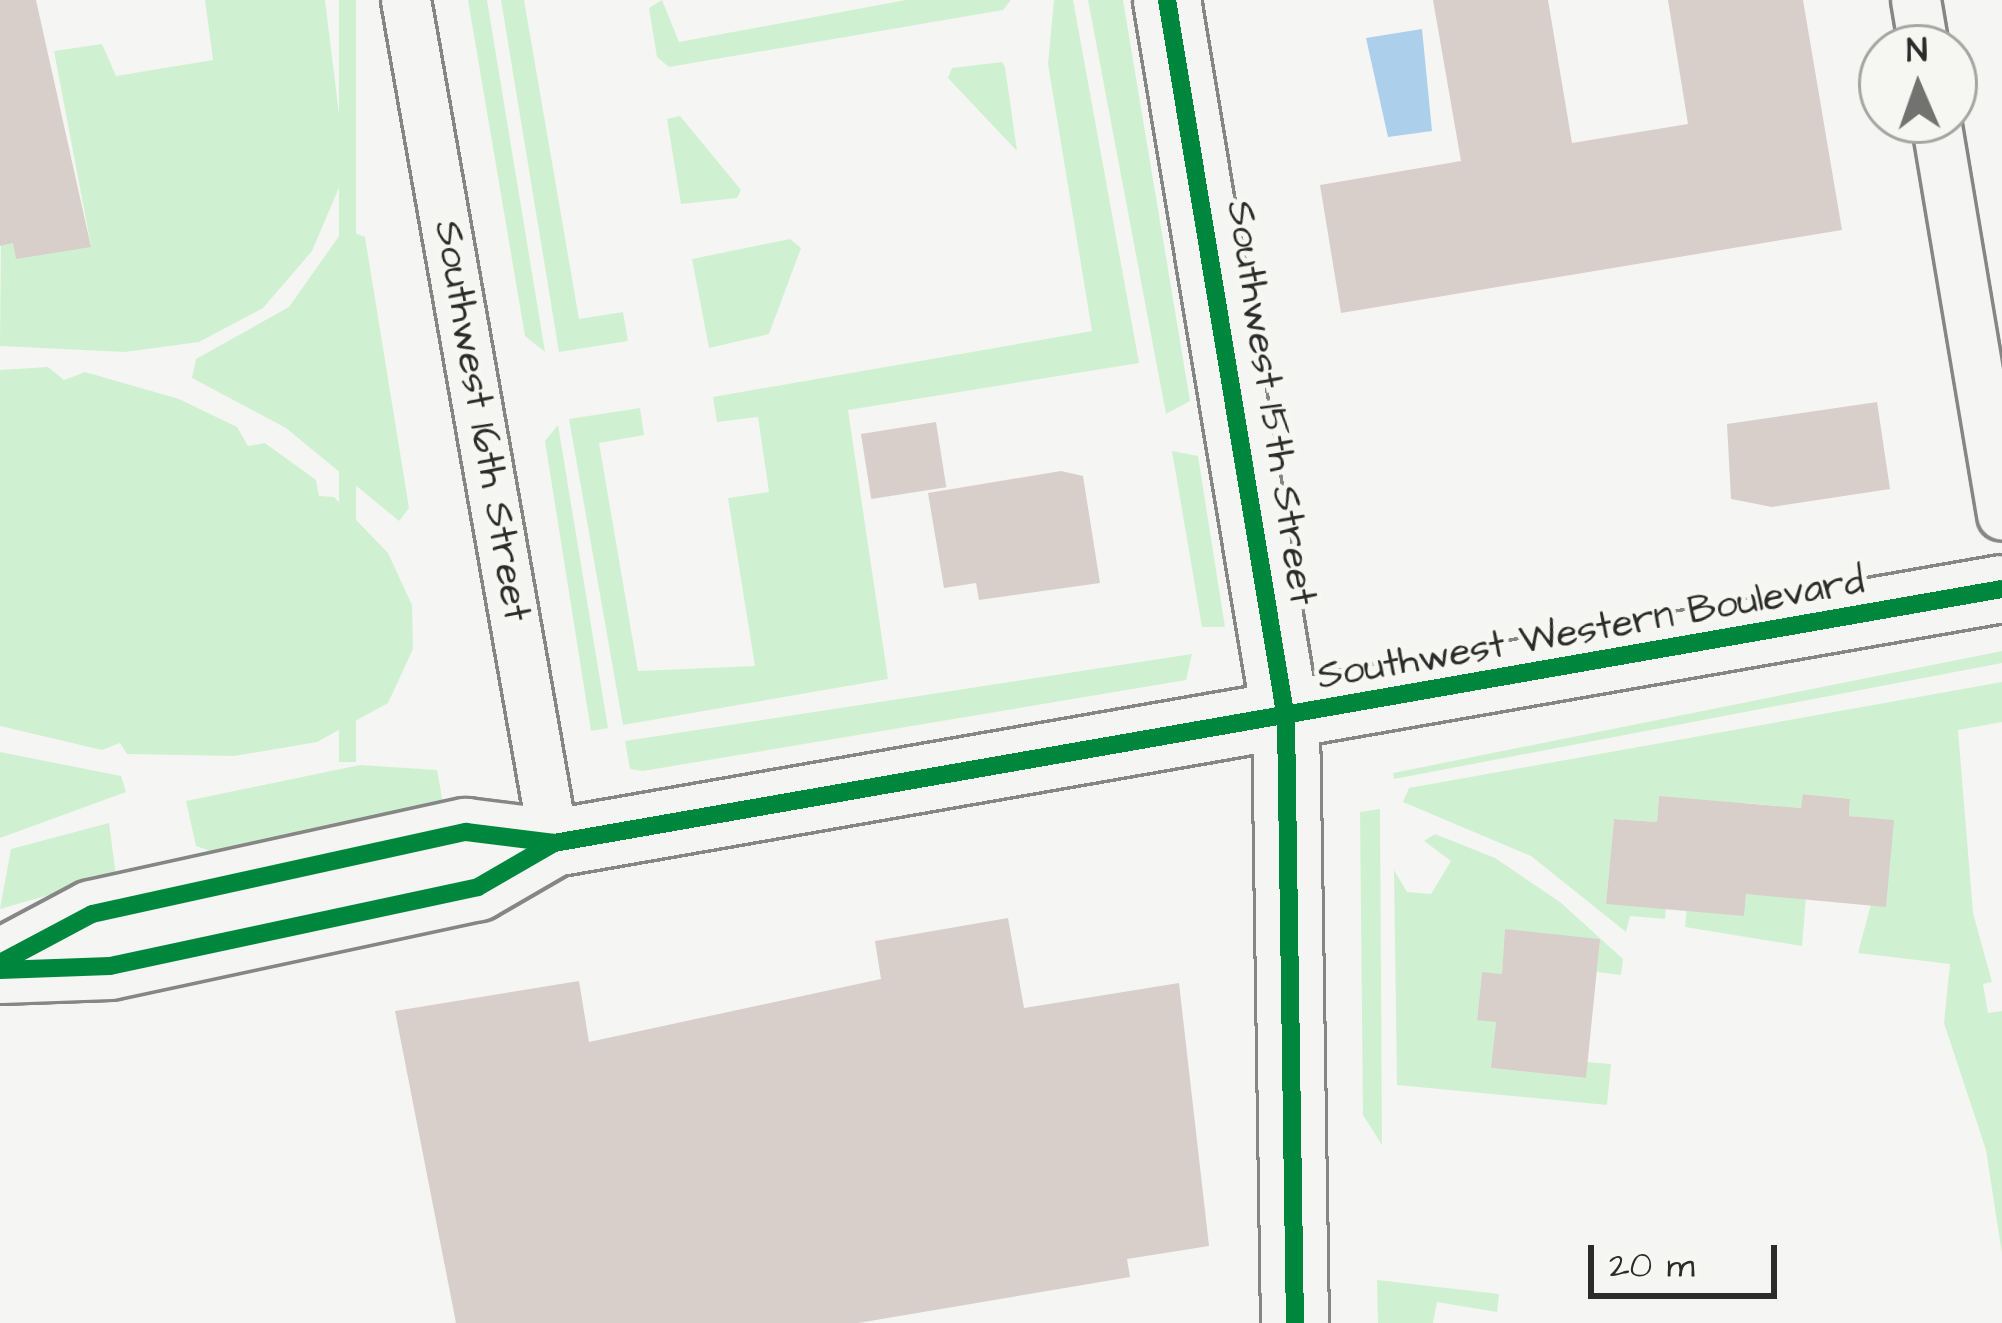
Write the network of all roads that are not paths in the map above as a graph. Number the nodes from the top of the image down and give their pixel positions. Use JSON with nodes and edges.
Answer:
{"nodes":[{"id":1,"x":406,"y":0,"type":"edge"},
{"id":2,"x":1167,"y":0,"type":"edge"},
{"id":3,"x":1940,"y":144,"type":"edge"},
{"id":4,"x":2002,"y":516,"type":"edge"},
{"id":5,"x":2002,"y":589,"type":"edge"},
{"id":6,"x":1286,"y":719,"type":"junction"},
{"id":7,"x":554,"y":843,"type":"junction"},
{"id":8,"x":0,"y":967,"type":"edge"},
{"id":9,"x":1295,"y":1323,"type":"edge"}],
"edges":[{"from":1,"to":7,"type":"street","name":"Southwest 16th Street"},
{"from":2,"to":6,"type":"main road","name":"Southwest 15th Street"},
{"from":3,"to":4,"type":"street"},
{"from":5,"to":6,"type":"main road","name":"Southwest Western Boulevard"},
{"from":6,"to":7,"type":"main road","name":"Southwest Western Boulevard"},
{"from":6,"to":9,"type":"main road","name":"Southwest 15th Street"},
{"from":7,"to":8,"type":"main road","name":"Southwest Western Boulevard"}]}
